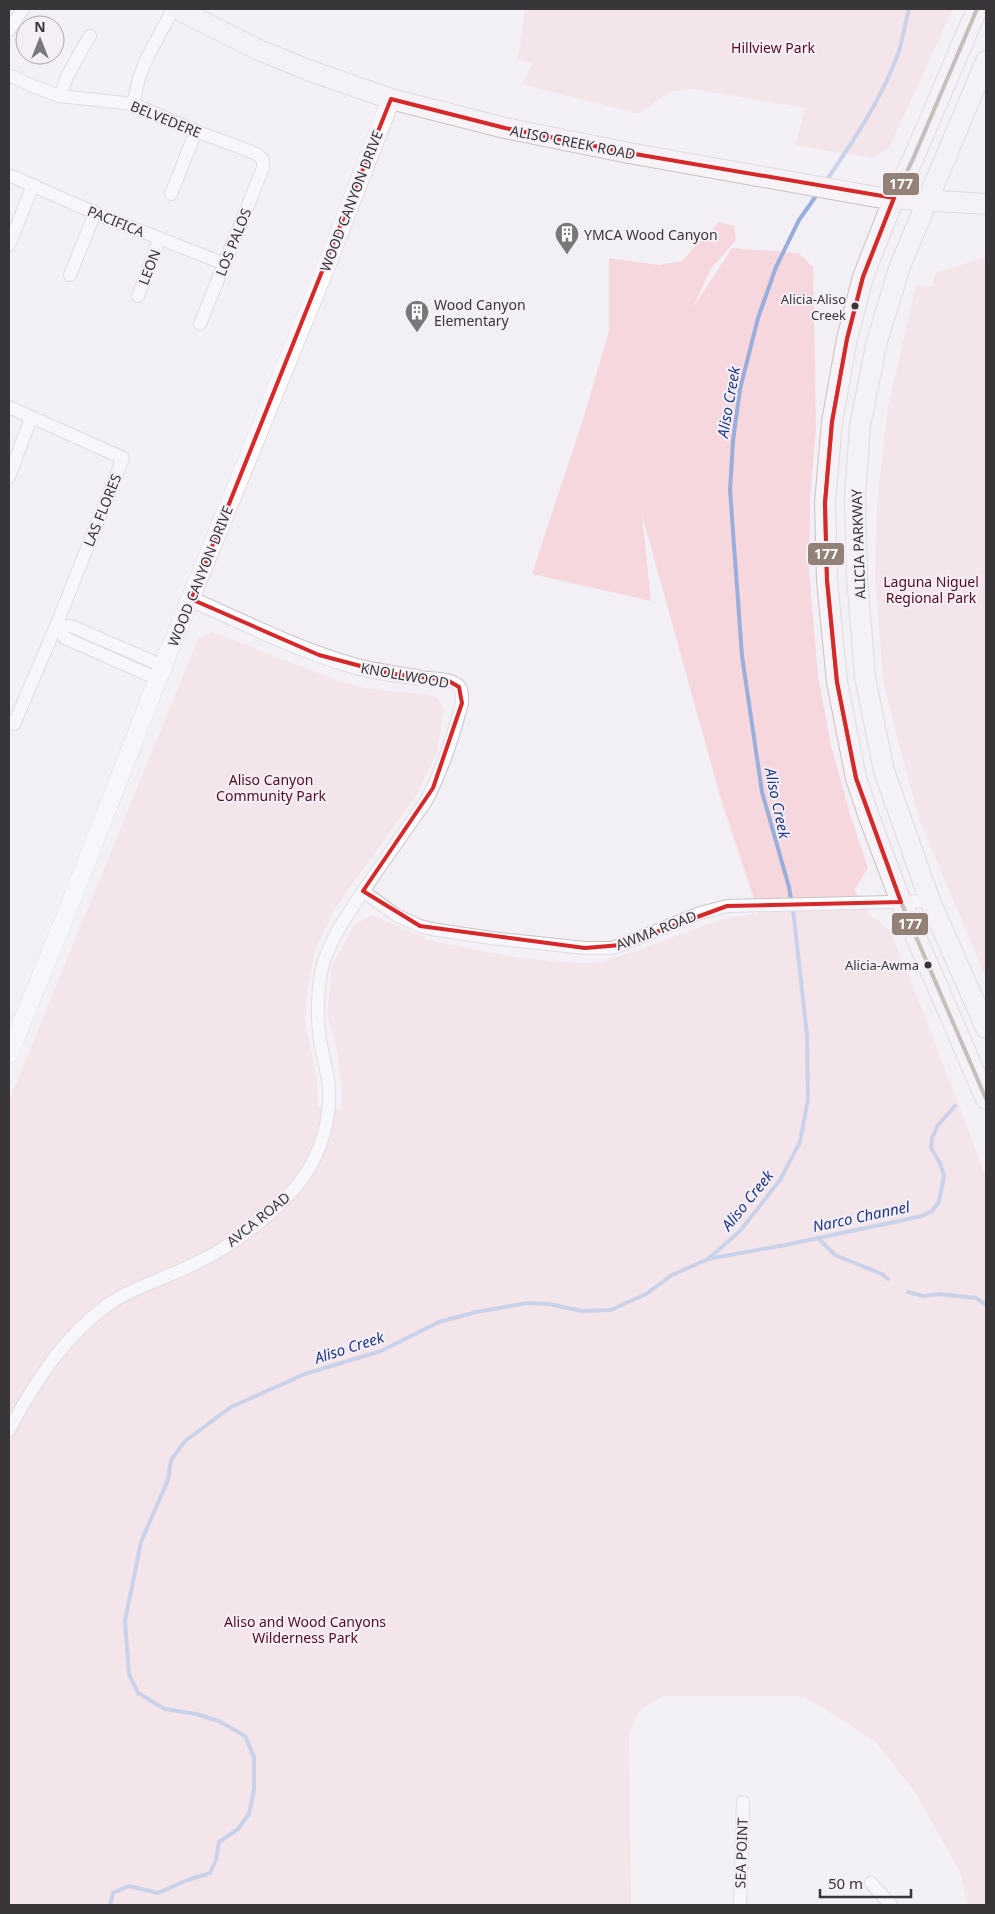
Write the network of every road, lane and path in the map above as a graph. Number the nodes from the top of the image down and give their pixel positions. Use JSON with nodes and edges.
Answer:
{"nodes":[{"id":1,"x":24,"y":9,"type":"edge"},
{"id":2,"x":173,"y":9,"type":"edge"},
{"id":3,"x":178,"y":9,"type":"edge"},
{"id":4,"x":977,"y":9,"type":"edge"},
{"id":5,"x":9,"y":30,"type":"edge"},
{"id":6,"x":90,"y":36,"type":"dead end"},
{"id":7,"x":986,"y":61,"type":"edge"},
{"id":8,"x":9,"y":75,"type":"edge"},
{"id":9,"x":60,"y":96,"type":"junction"},
{"id":10,"x":391,"y":99,"type":"junction"},
{"id":11,"x":133,"y":104,"type":"junction"},
{"id":12,"x":196,"y":132,"type":"junction"},
{"id":13,"x":262,"y":160,"type":"joint"},
{"id":14,"x":9,"y":175,"type":"edge"},
{"id":15,"x":33,"y":185,"type":"junction"},
{"id":16,"x":171,"y":194,"type":"dead end"},
{"id":17,"x":885,"y":198,"type":"junction"},
{"id":18,"x":927,"y":200,"type":"junction"},
{"id":19,"x":986,"y":204,"type":"edge"},
{"id":20,"x":95,"y":213,"type":"junction"},
{"id":21,"x":160,"y":238,"type":"junction"},
{"id":22,"x":9,"y":245,"type":"edge"},
{"id":23,"x":225,"y":264,"type":"junction"},
{"id":24,"x":70,"y":274,"type":"dead end"},
{"id":25,"x":138,"y":296,"type":"dead end"},
{"id":26,"x":200,"y":324,"type":"dead end"},
{"id":27,"x":9,"y":407,"type":"edge"},
{"id":28,"x":31,"y":418,"type":"junction"},
{"id":29,"x":9,"y":477,"type":"edge"},
{"id":30,"x":191,"y":599,"type":"junction"},
{"id":31,"x":56,"y":626,"type":"junction"},
{"id":32,"x":160,"y":673,"type":"junction"},
{"id":33,"x":415,"y":677,"type":"joint"},
{"id":34,"x":9,"y":722,"type":"edge"},
{"id":35,"x":363,"y":891,"type":"junction"},
{"id":36,"x":930,"y":901,"type":"junction"},
{"id":37,"x":901,"y":902,"type":"junction"},
{"id":38,"x":986,"y":1028,"type":"edge"},
{"id":39,"x":9,"y":1054,"type":"edge"},
{"id":40,"x":986,"y":1099,"type":"edge"},
{"id":41,"x":9,"y":1430,"type":"edge"},
{"id":42,"x":743,"y":1802,"type":"dead end"},
{"id":43,"x":871,"y":1883,"type":"dead end"},
{"id":44,"x":740,"y":1905,"type":"edge"},
{"id":45,"x":891,"y":1905,"type":"edge"}],
"edges":[{"from":1,"to":5,"type":"street"},
{"from":2,"to":11,"type":"street"},
{"from":3,"to":10,"type":"main road","name":"ALISO CREEK ROAD"},
{"from":4,"to":17,"type":"main road"},
{"from":6,"to":9,"type":"street"},
{"from":7,"to":18,"type":"main road","name":"ALICIA PARKWAY"},
{"from":8,"to":9,"type":"street","name":"BELVEDERE"},
{"from":9,"to":11,"type":"street","name":"BELVEDERE"},
{"from":10,"to":17,"type":"main road","name":"ALISO CREEK ROAD"},
{"from":10,"to":30,"type":"main road","name":"WOOD CANYON DRIVE"},
{"from":11,"to":12,"type":"street","name":"BELVEDERE"},
{"from":12,"to":13,"type":"street","name":"BELVEDERE"},
{"from":12,"to":16,"type":"street"},
{"from":13,"to":23,"type":"street","name":"LOS PALOS"},
{"from":14,"to":15,"type":"street","name":"PACIFICA"},
{"from":15,"to":20,"type":"street","name":"PACIFICA"},
{"from":15,"to":22,"type":"street"},
{"from":17,"to":18,"type":"main road","name":"ALISO CREEK ROAD"},
{"from":17,"to":37,"type":"main road"},
{"from":18,"to":19,"type":"main road","name":"ALISO CREEK ROAD"},
{"from":18,"to":36,"type":"main road","name":"ALICIA PARKWAY"},
{"from":20,"to":21,"type":"street","name":"PACIFICA"},
{"from":20,"to":24,"type":"street"},
{"from":21,"to":23,"type":"street","name":"PACIFICA"},
{"from":21,"to":25,"type":"street","name":"LEON"},
{"from":23,"to":26,"type":"street","name":"LOS PALOS"},
{"from":27,"to":28,"type":"street","name":"LAS FLORES"},
{"from":28,"to":29,"type":"street"},
{"from":28,"to":31,"type":"street","name":"LAS FLORES"},
{"from":30,"to":32,"type":"main road","name":"WOOD CANYON DRIVE"},
{"from":30,"to":33,"type":"street","name":"KNOLLWOOD"},
{"from":31,"to":32,"type":"street"},
{"from":31,"to":34,"type":"street","name":"LAS FLORES"},
{"from":32,"to":39,"type":"main road","name":"WOOD CANYON DRIVE"},
{"from":33,"to":35,"type":"street","name":"KNOLLWOOD"},
{"from":35,"to":37,"type":"street","name":"AWMA ROAD"},
{"from":35,"to":41,"type":"street","name":"AVCA ROAD"},
{"from":36,"to":37,"type":"street","name":"AWMA ROAD"},
{"from":36,"to":38,"type":"main road","name":"ALICIA PARKWAY"},
{"from":37,"to":40,"type":"main road"},
{"from":42,"to":44,"type":"street","name":"SEA POINT"},
{"from":43,"to":45,"type":"street"}]}
